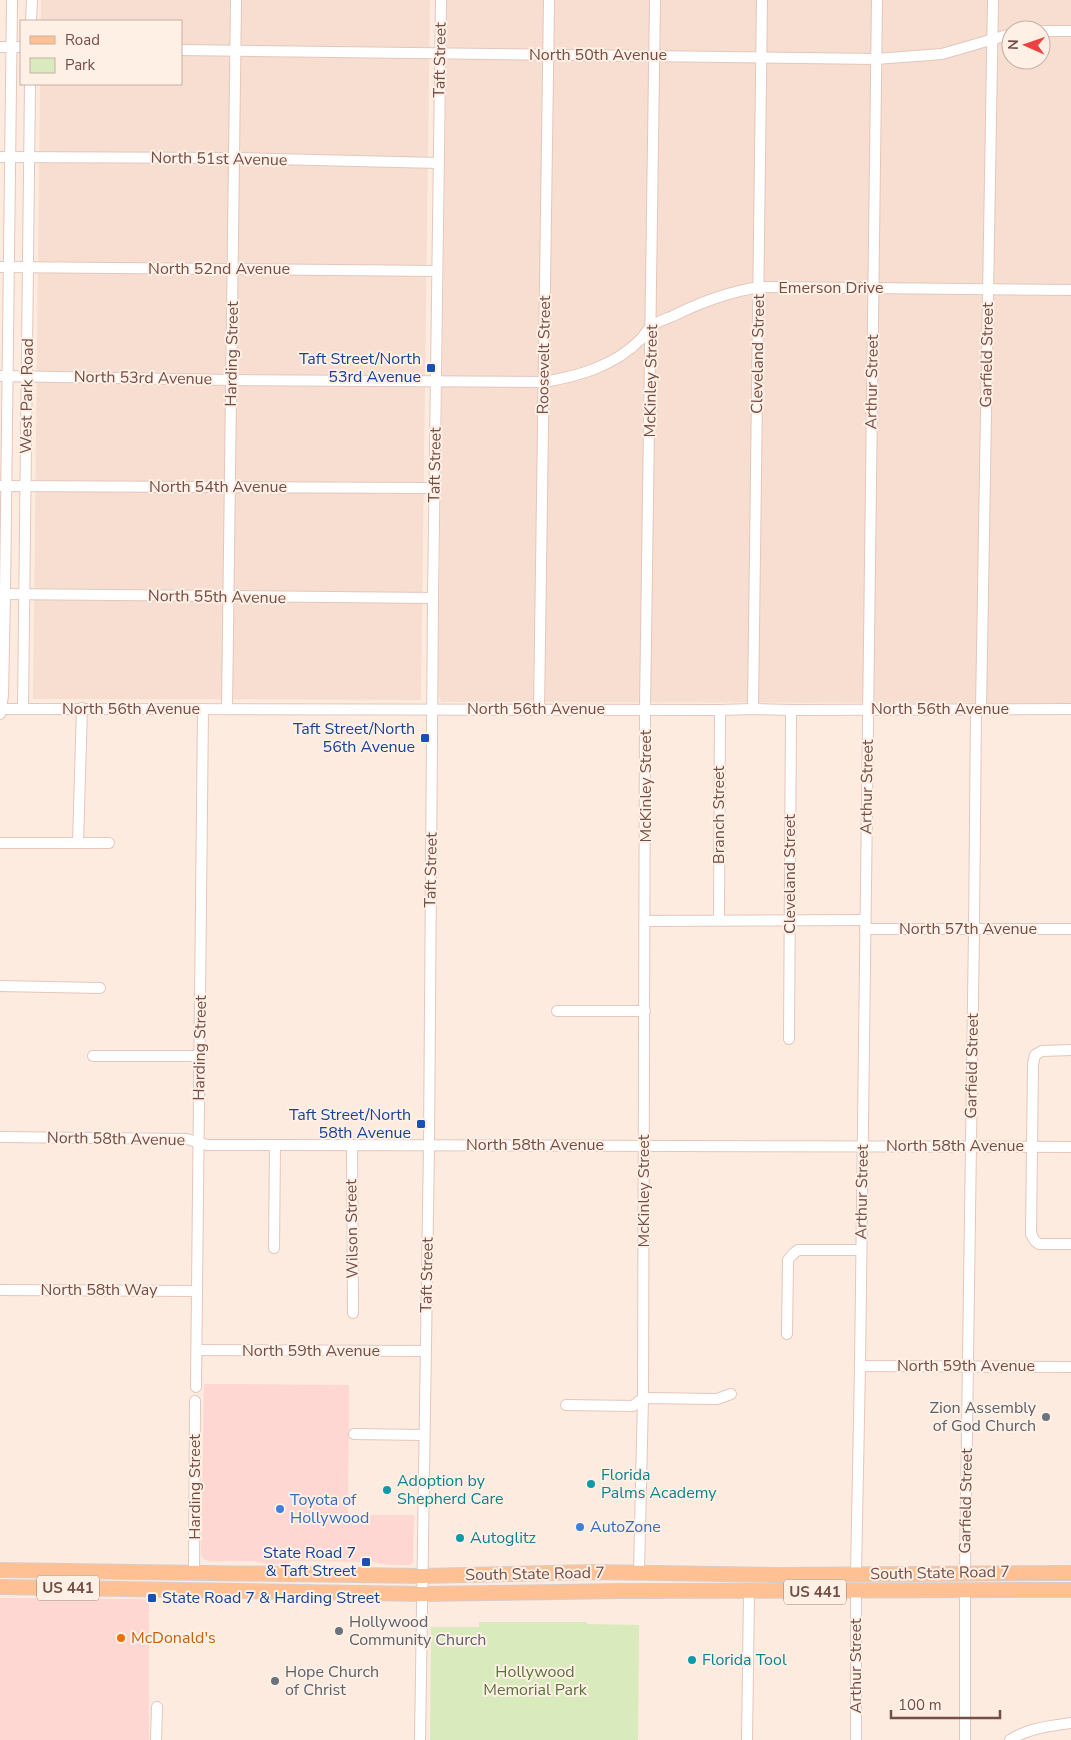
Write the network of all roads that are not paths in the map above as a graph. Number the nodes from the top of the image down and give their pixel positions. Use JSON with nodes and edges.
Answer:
{"nodes":[{"id":1,"x":12,"y":0,"type":"edge"},
{"id":2,"x":32,"y":0,"type":"edge"},
{"id":3,"x":236,"y":0,"type":"edge"},
{"id":4,"x":442,"y":0,"type":"edge"},
{"id":5,"x":549,"y":0,"type":"edge"},
{"id":6,"x":655,"y":0,"type":"edge"},
{"id":7,"x":762,"y":0,"type":"edge"},
{"id":8,"x":877,"y":0,"type":"edge"},
{"id":9,"x":993,"y":0,"type":"edge"},
{"id":10,"x":31,"y":20,"type":"edge"},
{"id":11,"x":1051,"y":31,"type":"edge"},
{"id":12,"x":1071,"y":31,"type":"edge"},
{"id":13,"x":1001,"y":37,"type":"edge"},
{"id":14,"x":993,"y":39,"type":"junction"},
{"id":15,"x":0,"y":47,"type":"edge"},
{"id":16,"x":16,"y":47,"type":"edge"},
{"id":17,"x":182,"y":50,"type":"edge"},
{"id":18,"x":236,"y":51,"type":"junction"},
{"id":19,"x":440,"y":54,"type":"junction"},
{"id":20,"x":548,"y":55,"type":"junction"},
{"id":21,"x":654,"y":55,"type":"junction"},
{"id":22,"x":761,"y":58,"type":"junction"},
{"id":23,"x":876,"y":59,"type":"junction"},
{"id":24,"x":30,"y":85,"type":"edge"},
{"id":25,"x":5,"y":157,"type":"edge"},
{"id":26,"x":31,"y":158,"type":"junction"},
{"id":27,"x":234,"y":158,"type":"junction"},
{"id":28,"x":439,"y":163,"type":"junction"},
{"id":29,"x":4,"y":267,"type":"edge"},
{"id":30,"x":29,"y":268,"type":"junction"},
{"id":31,"x":232,"y":269,"type":"junction"},
{"id":32,"x":437,"y":271,"type":"junction"},
{"id":33,"x":759,"y":287,"type":"junction"},
{"id":34,"x":873,"y":288,"type":"junction"},
{"id":35,"x":987,"y":290,"type":"junction"},
{"id":36,"x":1071,"y":290,"type":"edge"},
{"id":37,"x":652,"y":326,"type":"junction"},
{"id":38,"x":4,"y":376,"type":"edge"},
{"id":39,"x":28,"y":376,"type":"junction"},
{"id":40,"x":231,"y":380,"type":"junction"},
{"id":41,"x":436,"y":381,"type":"junction"},
{"id":42,"x":544,"y":382,"type":"junction"},
{"id":43,"x":3,"y":486,"type":"edge"},
{"id":44,"x":26,"y":486,"type":"junction"},
{"id":45,"x":230,"y":487,"type":"junction"},
{"id":46,"x":436,"y":488,"type":"junction"},
{"id":47,"x":3,"y":594,"type":"edge"},
{"id":48,"x":25,"y":594,"type":"junction"},
{"id":49,"x":228,"y":597,"type":"junction"},
{"id":50,"x":433,"y":598,"type":"junction"},
{"id":51,"x":24,"y":708,"type":"junction"},
{"id":52,"x":82,"y":708,"type":"junction"},
{"id":53,"x":227,"y":708,"type":"junction"},
{"id":54,"x":433,"y":708,"type":"junction"},
{"id":55,"x":753,"y":708,"type":"junction"},
{"id":56,"x":203,"y":709,"type":"junction"},
{"id":57,"x":646,"y":709,"type":"junction"},
{"id":58,"x":979,"y":709,"type":"junction"},
{"id":59,"x":1071,"y":709,"type":"edge"},
{"id":60,"x":0,"y":710,"type":"edge"},
{"id":61,"x":539,"y":710,"type":"junction"},
{"id":62,"x":720,"y":710,"type":"junction"},
{"id":63,"x":791,"y":710,"type":"junction"},
{"id":64,"x":868,"y":710,"type":"junction"},
{"id":65,"x":0,"y":843,"type":"edge"},
{"id":66,"x":78,"y":843,"type":"junction"},
{"id":67,"x":110,"y":844,"type":"dead end"},
{"id":68,"x":719,"y":920,"type":"junction"},
{"id":69,"x":790,"y":920,"type":"junction"},
{"id":70,"x":646,"y":921,"type":"junction"},
{"id":71,"x":865,"y":925,"type":"junction"},
{"id":72,"x":1071,"y":928,"type":"edge"},
{"id":73,"x":974,"y":929,"type":"junction"},
{"id":74,"x":0,"y":986,"type":"edge"},
{"id":75,"x":100,"y":988,"type":"dead end"},
{"id":76,"x":557,"y":1011,"type":"dead end"},
{"id":77,"x":645,"y":1011,"type":"junction"},
{"id":78,"x":789,"y":1039,"type":"dead end"},
{"id":79,"x":1071,"y":1050,"type":"edge"},
{"id":80,"x":93,"y":1056,"type":"dead end"},
{"id":81,"x":200,"y":1056,"type":"junction"},
{"id":82,"x":0,"y":1138,"type":"edge"},
{"id":83,"x":199,"y":1142,"type":"junction"},
{"id":84,"x":275,"y":1145,"type":"junction"},
{"id":85,"x":352,"y":1145,"type":"junction"},
{"id":86,"x":429,"y":1145,"type":"junction"},
{"id":87,"x":644,"y":1146,"type":"junction"},
{"id":88,"x":1031,"y":1146,"type":"junction"},
{"id":89,"x":1071,"y":1146,"type":"edge"},
{"id":90,"x":863,"y":1147,"type":"junction"},
{"id":91,"x":971,"y":1147,"type":"junction"},
{"id":92,"x":1071,"y":1244,"type":"edge"},
{"id":93,"x":274,"y":1248,"type":"dead end"},
{"id":94,"x":861,"y":1250,"type":"junction"},
{"id":95,"x":0,"y":1290,"type":"edge"},
{"id":96,"x":197,"y":1291,"type":"junction"},
{"id":97,"x":353,"y":1313,"type":"dead end"},
{"id":98,"x":787,"y":1334,"type":"dead end"},
{"id":99,"x":197,"y":1350,"type":"junction"},
{"id":100,"x":426,"y":1351,"type":"junction"},
{"id":101,"x":860,"y":1366,"type":"junction"},
{"id":102,"x":968,"y":1366,"type":"junction"},
{"id":103,"x":1071,"y":1367,"type":"edge"},
{"id":104,"x":196,"y":1387,"type":"dead end"},
{"id":105,"x":732,"y":1394,"type":"dead end"},
{"id":106,"x":643,"y":1398,"type":"junction"},
{"id":107,"x":195,"y":1401,"type":"dead end"},
{"id":108,"x":566,"y":1405,"type":"dead end"},
{"id":109,"x":354,"y":1434,"type":"dead end"},
{"id":110,"x":424,"y":1435,"type":"junction"},
{"id":111,"x":0,"y":1570,"type":"edge"},
{"id":112,"x":48,"y":1571,"type":"junction"},
{"id":113,"x":639,"y":1572,"type":"junction"},
{"id":114,"x":965,"y":1573,"type":"junction"},
{"id":115,"x":1071,"y":1573,"type":"edge"},
{"id":116,"x":194,"y":1574,"type":"junction"},
{"id":117,"x":232,"y":1574,"type":"junction"},
{"id":118,"x":768,"y":1574,"type":"junction"},
{"id":119,"x":856,"y":1574,"type":"junction"},
{"id":120,"x":422,"y":1576,"type":"junction"},
{"id":121,"x":1071,"y":1579,"type":"edge"},
{"id":122,"x":0,"y":1587,"type":"edge"},
{"id":123,"x":29,"y":1587,"type":"junction"},
{"id":124,"x":177,"y":1590,"type":"junction"},
{"id":125,"x":216,"y":1590,"type":"junction"},
{"id":126,"x":965,"y":1590,"type":"junction"},
{"id":127,"x":1053,"y":1590,"type":"junction"},
{"id":128,"x":1071,"y":1590,"type":"edge"},
{"id":129,"x":620,"y":1591,"type":"junction"},
{"id":130,"x":749,"y":1592,"type":"junction"},
{"id":131,"x":856,"y":1592,"type":"junction"},
{"id":132,"x":422,"y":1594,"type":"junction"},
{"id":133,"x":157,"y":1707,"type":"dead end"},
{"id":134,"x":1071,"y":1723,"type":"edge"},
{"id":135,"x":156,"y":1740,"type":"edge"},
{"id":136,"x":420,"y":1740,"type":"edge"},
{"id":137,"x":748,"y":1740,"type":"edge"},
{"id":138,"x":856,"y":1740,"type":"edge"},
{"id":139,"x":965,"y":1740,"type":"edge"},
{"id":140,"x":1010,"y":1740,"type":"edge"}],
"edges":[{"from":1,"to":16,"type":"street","name":"West Park Road"},
{"from":2,"to":10,"type":"street"},
{"from":3,"to":18,"type":"street","name":"Harding Street"},
{"from":4,"to":19,"type":"street","name":"Taft Street"},
{"from":5,"to":20,"type":"street","name":"Roosevelt Street"},
{"from":6,"to":21,"type":"street","name":"McKinley Street"},
{"from":7,"to":22,"type":"street","name":"Cleveland Street"},
{"from":8,"to":23,"type":"street","name":"Arthur Street"},
{"from":9,"to":14,"type":"street","name":"Garfield Street"},
{"from":11,"to":12,"type":"street"},
{"from":13,"to":14,"type":"street","name":"North 50th Avenue"},
{"from":14,"to":23,"type":"street","name":"North 50th Avenue"},
{"from":14,"to":35,"type":"street","name":"Garfield Street"},
{"from":15,"to":16,"type":"street"},
{"from":16,"to":25,"type":"street","name":"West Park Road"},
{"from":17,"to":18,"type":"street","name":"North 50th Avenue"},
{"from":18,"to":19,"type":"street","name":"North 50th Avenue"},
{"from":18,"to":27,"type":"street","name":"Harding Street"},
{"from":19,"to":20,"type":"street","name":"North 50th Avenue"},
{"from":19,"to":28,"type":"street","name":"Taft Street"},
{"from":20,"to":21,"type":"street","name":"North 50th Avenue"},
{"from":20,"to":42,"type":"street","name":"Roosevelt Street"},
{"from":21,"to":22,"type":"street","name":"North 50th Avenue"},
{"from":21,"to":37,"type":"street","name":"McKinley Street"},
{"from":22,"to":23,"type":"street","name":"North 50th Avenue"},
{"from":22,"to":33,"type":"street","name":"Cleveland Street"},
{"from":23,"to":34,"type":"street","name":"Arthur Street"},
{"from":24,"to":26,"type":"street","name":"West Park Road"},
{"from":25,"to":26,"type":"street","name":"North 51st Avenue"},
{"from":25,"to":29,"type":"street","name":"West Park Road"},
{"from":26,"to":27,"type":"street","name":"North 51st Avenue"},
{"from":26,"to":30,"type":"street","name":"West Park Road"},
{"from":27,"to":28,"type":"street","name":"North 51st Avenue"},
{"from":27,"to":31,"type":"street","name":"Harding Street"},
{"from":28,"to":32,"type":"street","name":"Taft Street"},
{"from":29,"to":30,"type":"street","name":"North 52nd Avenue"},
{"from":29,"to":38,"type":"street","name":"West Park Road"},
{"from":30,"to":31,"type":"street","name":"North 52nd Avenue"},
{"from":30,"to":39,"type":"street","name":"West Park Road"},
{"from":31,"to":32,"type":"street","name":"North 52nd Avenue"},
{"from":31,"to":40,"type":"street","name":"Harding Street"},
{"from":32,"to":41,"type":"street","name":"Taft Street"},
{"from":33,"to":34,"type":"street","name":"Emerson Drive"},
{"from":33,"to":37,"type":"street","name":"Emerson Drive"},
{"from":33,"to":55,"type":"street","name":"Cleveland Street"},
{"from":34,"to":35,"type":"street","name":"Emerson Drive"},
{"from":34,"to":64,"type":"street","name":"Arthur Street"},
{"from":35,"to":36,"type":"street","name":"Emerson Drive"},
{"from":35,"to":58,"type":"street","name":"Garfield Street"},
{"from":37,"to":42,"type":"street","name":"Emerson Drive"},
{"from":37,"to":57,"type":"street","name":"McKinley Street"},
{"from":38,"to":39,"type":"street","name":"North 53rd Avenue"},
{"from":38,"to":43,"type":"street","name":"West Park Road"},
{"from":39,"to":40,"type":"street","name":"North 53rd Avenue"},
{"from":39,"to":44,"type":"street","name":"West Park Road"},
{"from":40,"to":41,"type":"street","name":"North 53rd Avenue"},
{"from":40,"to":45,"type":"street","name":"Harding Street"},
{"from":41,"to":42,"type":"street","name":"Emerson Drive"},
{"from":41,"to":46,"type":"street","name":"Taft Street"},
{"from":42,"to":61,"type":"street","name":"Roosevelt Street"},
{"from":43,"to":44,"type":"street","name":"North 54th Avenue"},
{"from":43,"to":47,"type":"street","name":"West Park Road"},
{"from":44,"to":45,"type":"street","name":"North 54th Avenue"},
{"from":44,"to":48,"type":"street","name":"West Park Road"},
{"from":45,"to":46,"type":"street","name":"North 54th Avenue"},
{"from":45,"to":49,"type":"street","name":"Harding Street"},
{"from":46,"to":50,"type":"street","name":"Taft Street"},
{"from":47,"to":48,"type":"street","name":"North 55th Avenue"},
{"from":47,"to":60,"type":"street","name":"West Park Road"},
{"from":48,"to":49,"type":"street","name":"North 55th Avenue"},
{"from":48,"to":51,"type":"street","name":"West Park Road"},
{"from":49,"to":50,"type":"street","name":"North 55th Avenue"},
{"from":49,"to":53,"type":"street","name":"Harding Street"},
{"from":50,"to":54,"type":"street","name":"Taft Street"},
{"from":51,"to":52,"type":"street","name":"North 56th Avenue"},
{"from":51,"to":60,"type":"street","name":"North 56th Avenue"},
{"from":52,"to":56,"type":"street","name":"North 56th Avenue"},
{"from":52,"to":66,"type":"street"},
{"from":53,"to":54,"type":"street","name":"North 56th Avenue"},
{"from":53,"to":56,"type":"street","name":"North 56th Avenue"},
{"from":54,"to":61,"type":"street","name":"North 56th Avenue"},
{"from":54,"to":86,"type":"street","name":"Taft Street"},
{"from":55,"to":62,"type":"street","name":"North 56th Avenue"},
{"from":55,"to":63,"type":"street","name":"North 56th Avenue"},
{"from":56,"to":81,"type":"street","name":"Harding Street"},
{"from":57,"to":61,"type":"street","name":"North 56th Avenue"},
{"from":57,"to":62,"type":"street","name":"North 56th Avenue"},
{"from":57,"to":70,"type":"street","name":"McKinley Street"},
{"from":58,"to":59,"type":"street","name":"North 56th Avenue"},
{"from":58,"to":64,"type":"street","name":"North 56th Avenue"},
{"from":58,"to":73,"type":"street","name":"Garfield Street"},
{"from":62,"to":68,"type":"street","name":"Branch Street"},
{"from":63,"to":64,"type":"street","name":"North 56th Avenue"},
{"from":63,"to":69,"type":"street","name":"Cleveland Street"},
{"from":64,"to":71,"type":"street","name":"Arthur Street"},
{"from":65,"to":66,"type":"street"},
{"from":66,"to":67,"type":"street"},
{"from":68,"to":69,"type":"street","name":"North 57th Avenue"},
{"from":68,"to":70,"type":"street","name":"North 57th Avenue"},
{"from":69,"to":71,"type":"street","name":"North 57th Avenue"},
{"from":69,"to":78,"type":"street","name":"Cleveland Street"},
{"from":70,"to":77,"type":"street","name":"McKinley Street"},
{"from":71,"to":73,"type":"street","name":"North 57th Avenue"},
{"from":71,"to":90,"type":"street","name":"Arthur Street"},
{"from":72,"to":73,"type":"street","name":"North 57th Avenue"},
{"from":73,"to":91,"type":"street","name":"Garfield Street"},
{"from":74,"to":75,"type":"street"},
{"from":76,"to":77,"type":"street"},
{"from":77,"to":87,"type":"street","name":"McKinley Street"},
{"from":79,"to":88,"type":"street"},
{"from":80,"to":81,"type":"street"},
{"from":81,"to":83,"type":"street","name":"Harding Street"},
{"from":82,"to":83,"type":"street","name":"North 58th Avenue"},
{"from":83,"to":84,"type":"street","name":"North 58th Avenue"},
{"from":83,"to":96,"type":"street","name":"Harding Street"},
{"from":84,"to":85,"type":"street","name":"North 58th Avenue"},
{"from":84,"to":93,"type":"street"},
{"from":85,"to":86,"type":"street","name":"North 58th Avenue"},
{"from":85,"to":97,"type":"street","name":"Wilson Street"},
{"from":86,"to":87,"type":"street","name":"North 58th Avenue"},
{"from":86,"to":100,"type":"street","name":"Taft Street"},
{"from":87,"to":90,"type":"street","name":"North 58th Avenue"},
{"from":87,"to":106,"type":"street","name":"McKinley Street"},
{"from":88,"to":89,"type":"street","name":"North 58th Avenue"},
{"from":88,"to":91,"type":"street","name":"North 58th Avenue"},
{"from":88,"to":92,"type":"street"},
{"from":90,"to":91,"type":"street","name":"North 58th Avenue"},
{"from":90,"to":94,"type":"street","name":"Arthur Street"},
{"from":91,"to":102,"type":"street","name":"Garfield Street"},
{"from":94,"to":98,"type":"street"},
{"from":94,"to":101,"type":"street","name":"Arthur Street"},
{"from":95,"to":96,"type":"street","name":"North 58th Way"},
{"from":96,"to":99,"type":"street","name":"Harding Street"},
{"from":99,"to":100,"type":"street","name":"North 59th Avenue"},
{"from":99,"to":104,"type":"street","name":"Harding Street"},
{"from":100,"to":110,"type":"street","name":"Taft Street"},
{"from":101,"to":102,"type":"street","name":"North 59th Avenue"},
{"from":101,"to":119,"type":"street","name":"Arthur Street"},
{"from":102,"to":103,"type":"street","name":"North 59th Avenue"},
{"from":102,"to":114,"type":"street","name":"Garfield Street"},
{"from":105,"to":106,"type":"street"},
{"from":106,"to":108,"type":"street"},
{"from":106,"to":113,"type":"street","name":"McKinley Street"},
{"from":107,"to":116,"type":"street","name":"Harding Street"},
{"from":109,"to":110,"type":"street"},
{"from":110,"to":120,"type":"street","name":"Taft Street"},
{"from":111,"to":112,"type":"main road","name":"South State Road 7","number":"US 441"},
{"from":112,"to":116,"type":"main road","name":"South State Road 7","number":"US 441"},
{"from":112,"to":123,"type":"main road"},
{"from":113,"to":118,"type":"main road","name":"South State Road 7","number":"US 441"},
{"from":113,"to":120,"type":"main road","name":"South State Road 7","number":"US 441"},
{"from":113,"to":129,"type":"main road"},
{"from":114,"to":115,"type":"main road","name":"South State Road 7","number":"US 441"},
{"from":114,"to":119,"type":"main road","name":"South State Road 7","number":"US 441"},
{"from":116,"to":117,"type":"main road","name":"South State Road 7","number":"US 441"},
{"from":116,"to":124,"type":"main road"},
{"from":117,"to":120,"type":"main road","name":"South State Road 7","number":"US 441"},
{"from":117,"to":125,"type":"main road"},
{"from":118,"to":119,"type":"main road","name":"South State Road 7","number":"US 441"},
{"from":118,"to":130,"type":"main road"},
{"from":120,"to":132,"type":"street","name":"Taft Street"},
{"from":121,"to":127,"type":"main road"},
{"from":122,"to":123,"type":"main road","name":"South State Road 7","number":"US 441"},
{"from":123,"to":124,"type":"main road","name":"South State Road 7","number":"US 441"},
{"from":124,"to":125,"type":"main road","name":"South State Road 7","number":"US 441"},
{"from":125,"to":132,"type":"main road","name":"South State Road 7","number":"US 441"},
{"from":126,"to":127,"type":"main road","name":"South State Road 7","number":"US 441"},
{"from":126,"to":131,"type":"main road","name":"South State Road 7","number":"US 441"},
{"from":126,"to":139,"type":"street"},
{"from":127,"to":128,"type":"main road","name":"South State Road 7","number":"US 441"},
{"from":129,"to":130,"type":"main road","name":"South State Road 7","number":"US 441"},
{"from":129,"to":132,"type":"main road","name":"South State Road 7","number":"US 441"},
{"from":130,"to":131,"type":"main road","name":"South State Road 7","number":"US 441"},
{"from":130,"to":137,"type":"street"},
{"from":131,"to":138,"type":"street","name":"Arthur Street"},
{"from":132,"to":136,"type":"street","name":"Taft Street"},
{"from":133,"to":135,"type":"street"},
{"from":134,"to":140,"type":"street"}]}
